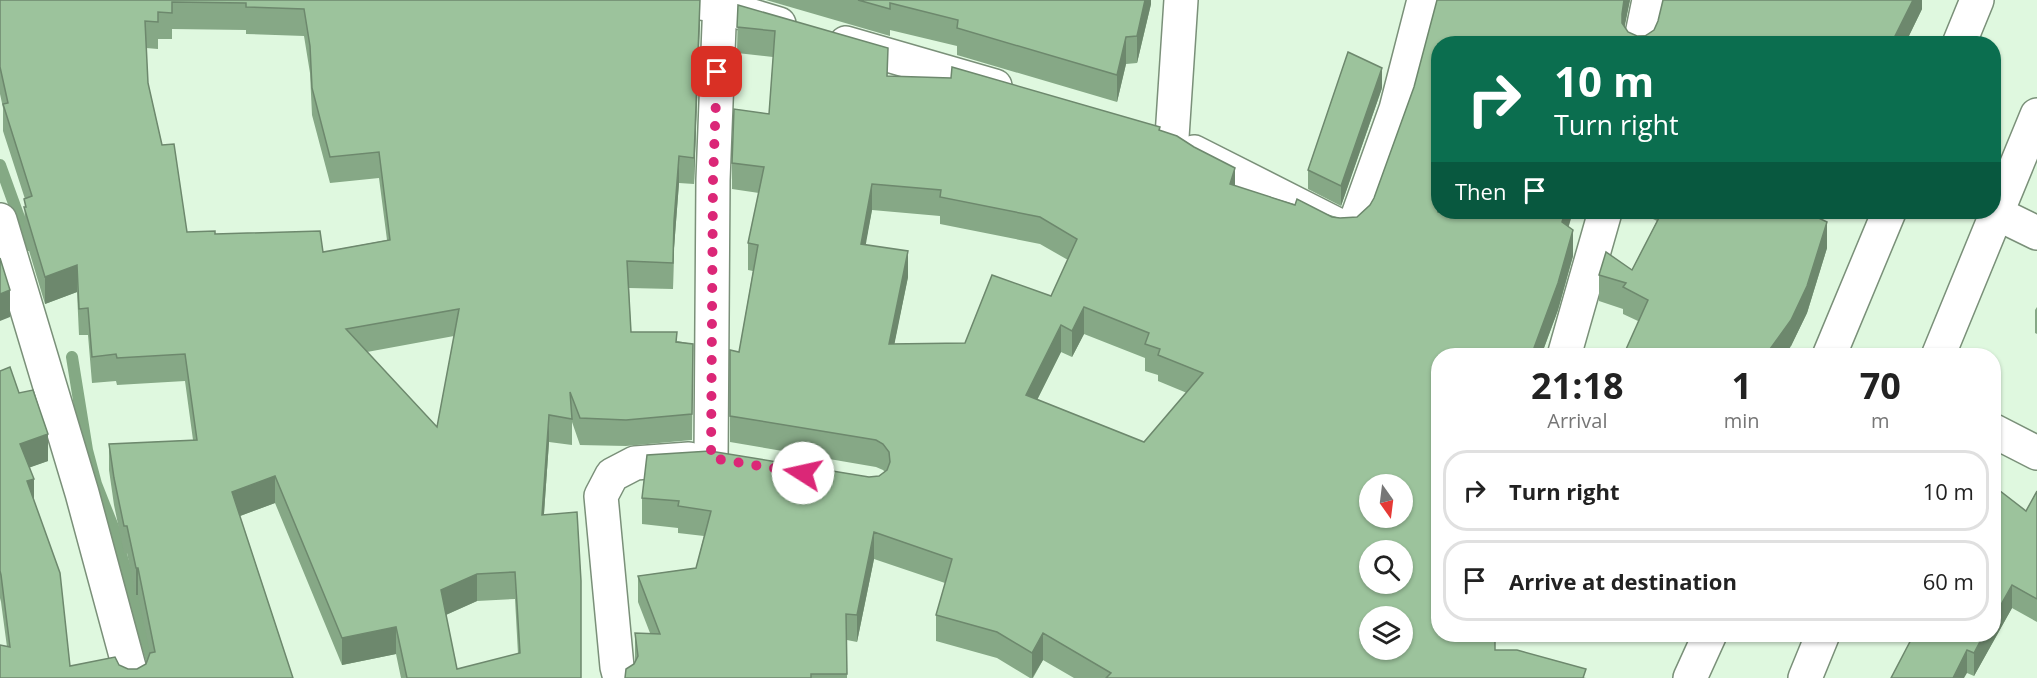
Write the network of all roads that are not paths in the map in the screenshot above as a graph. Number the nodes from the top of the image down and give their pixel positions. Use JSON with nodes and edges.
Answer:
{"nodes":[{"id":1,"x":683,"y":0,"type":"edge"},
{"id":2,"x":1181,"y":0,"type":"edge"},
{"id":3,"x":1424,"y":0,"type":"edge"},
{"id":4,"x":1649,"y":0,"type":"edge"},
{"id":5,"x":1977,"y":0,"type":"edge"},
{"id":6,"x":720,"y":3,"type":"edge"},
{"id":7,"x":1642,"y":36,"type":"edge"},
{"id":8,"x":1962,"y":36,"type":"edge"},
{"id":9,"x":1025,"y":95,"type":"edge"},
{"id":10,"x":2037,"y":115,"type":"edge"},
{"id":11,"x":1138,"y":127,"type":"edge"},
{"id":12,"x":1172,"y":137,"type":"junction"},
{"id":13,"x":2001,"y":201,"type":"edge"},
{"id":14,"x":2001,"y":215,"type":"edge"},
{"id":15,"x":1603,"y":219,"type":"edge"},
{"id":16,"x":1886,"y":219,"type":"edge"},
{"id":17,"x":1994,"y":219,"type":"edge"},
{"id":18,"x":0,"y":220,"type":"edge"},
{"id":19,"x":2037,"y":233,"type":"edge"},
{"id":20,"x":1566,"y":348,"type":"edge"},
{"id":21,"x":1832,"y":348,"type":"edge"},
{"id":22,"x":1941,"y":348,"type":"edge"},
{"id":23,"x":2001,"y":435,"type":"edge"},
{"id":24,"x":2037,"y":453,"type":"edge"},
{"id":25,"x":711,"y":458,"type":"junction"},
{"id":26,"x":746,"y":464,"type":"edge"},
{"id":27,"x":1706,"y":642,"type":"edge"},
{"id":28,"x":1820,"y":642,"type":"edge"},
{"id":29,"x":132,"y":678,"type":"edge"},
{"id":30,"x":620,"y":678,"type":"edge"},
{"id":31,"x":1690,"y":678,"type":"edge"},
{"id":32,"x":1805,"y":678,"type":"edge"}],
"edges":[{"from":1,"to":6,"type":"street"},
{"from":2,"to":12,"type":"street"},
{"from":3,"to":12,"type":"street"},
{"from":4,"to":7,"type":"street"},
{"from":5,"to":8,"type":"street"},
{"from":6,"to":9,"type":"street"},
{"from":6,"to":25,"type":"street"},
{"from":10,"to":13,"type":"street"},
{"from":11,"to":12,"type":"street"},
{"from":14,"to":19,"type":"street"},
{"from":15,"to":20,"type":"street"},
{"from":16,"to":21,"type":"street"},
{"from":17,"to":22,"type":"street"},
{"from":18,"to":29,"type":"street"},
{"from":23,"to":24,"type":"street"},
{"from":25,"to":26,"type":"street"},
{"from":25,"to":30,"type":"street"},
{"from":27,"to":31,"type":"street"},
{"from":28,"to":32,"type":"street"}]}
